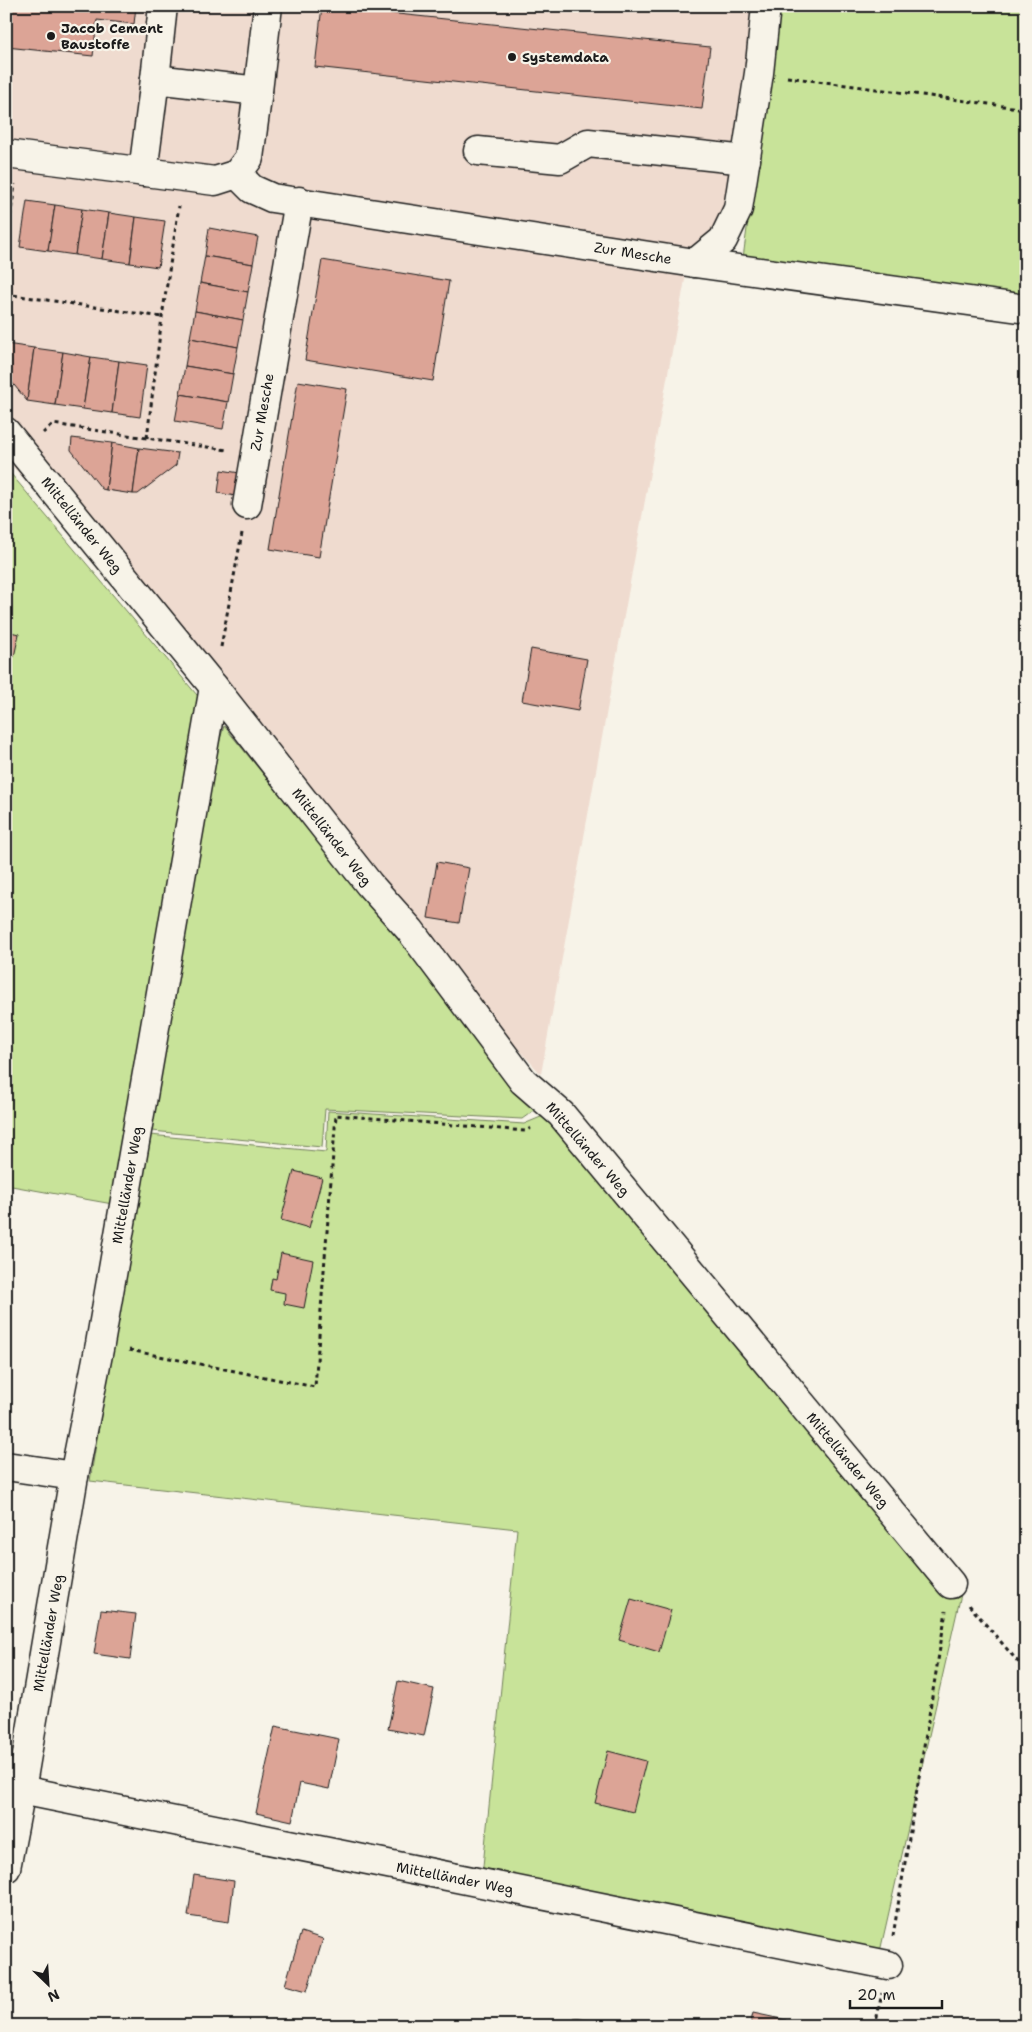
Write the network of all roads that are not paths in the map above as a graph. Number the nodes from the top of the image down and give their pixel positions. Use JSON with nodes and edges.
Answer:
{"nodes":[{"id":1,"x":163,"y":6,"type":"edge"},
{"id":2,"x":268,"y":6,"type":"edge"},
{"id":3,"x":766,"y":6,"type":"edge"},
{"id":4,"x":155,"y":79,"type":"junction"},
{"id":5,"x":258,"y":90,"type":"junction"},
{"id":6,"x":478,"y":151,"type":"dead end"},
{"id":7,"x":13,"y":155,"type":"edge"},
{"id":8,"x":746,"y":160,"type":"junction"},
{"id":9,"x":143,"y":172,"type":"junction"},
{"id":10,"x":236,"y":174,"type":"junction"},
{"id":11,"x":299,"y":202,"type":"junction"},
{"id":12,"x":695,"y":263,"type":"junction"},
{"id":13,"x":1026,"y":308,"type":"edge"},
{"id":14,"x":14,"y":442,"type":"edge"},
{"id":15,"x":247,"y":505,"type":"road end"},
{"id":16,"x":214,"y":687,"type":"junction"},
{"id":17,"x":6,"y":1466,"type":"edge"},
{"id":18,"x":74,"y":1476,"type":"junction"},
{"id":19,"x":951,"y":1584,"type":"road end"},
{"id":20,"x":21,"y":1790,"type":"junction"},
{"id":21,"x":6,"y":1868,"type":"edge"},
{"id":22,"x":888,"y":1965,"type":"road end"}],
"edges":[{"from":1,"to":4,"type":"street"},
{"from":2,"to":5,"type":"street"},
{"from":3,"to":8,"type":"street"},
{"from":4,"to":5,"type":"street"},
{"from":4,"to":9,"type":"street"},
{"from":5,"to":10,"type":"street"},
{"from":6,"to":8,"type":"street"},
{"from":7,"to":9,"type":"street"},
{"from":8,"to":12,"type":"street"},
{"from":9,"to":10,"type":"street"},
{"from":10,"to":11,"type":"street","name":"Zur Mesche"},
{"from":11,"to":12,"type":"street","name":"Zur Mesche"},
{"from":11,"to":15,"type":"street","name":"Zur Mesche"},
{"from":12,"to":13,"type":"street","name":"Zur Mesche"},
{"from":14,"to":16,"type":"street","name":"Mittelländer Weg"},
{"from":16,"to":18,"type":"street","name":"Mittelländer Weg"},
{"from":16,"to":19,"type":"street","name":"Mittelländer Weg"},
{"from":17,"to":18,"type":"street"},
{"from":18,"to":20,"type":"street","name":"Mittelländer Weg"},
{"from":20,"to":21,"type":"street","name":"Mittelländer Weg"},
{"from":20,"to":22,"type":"street","name":"Mittelländer Weg"}]}
